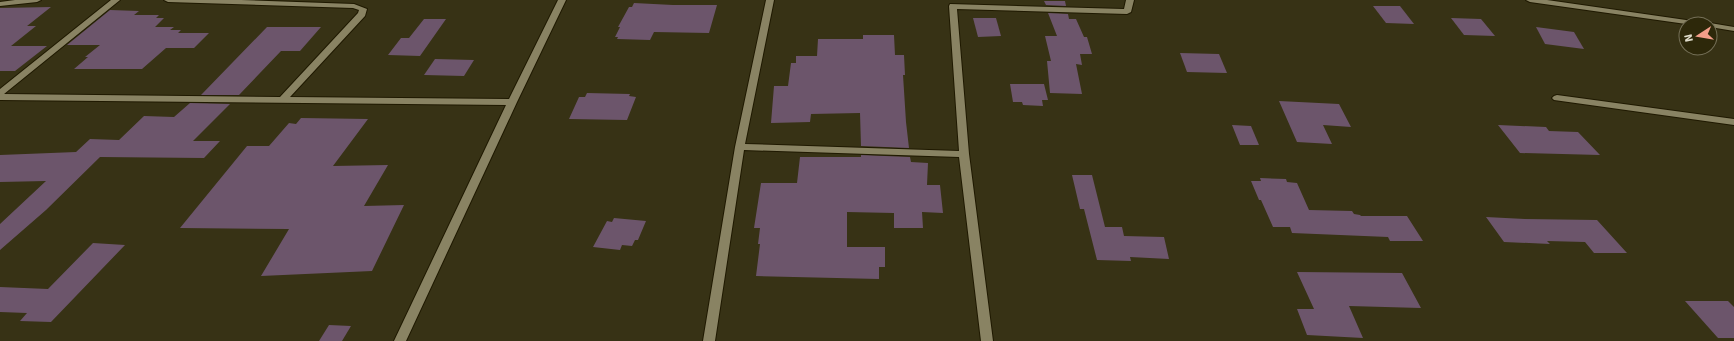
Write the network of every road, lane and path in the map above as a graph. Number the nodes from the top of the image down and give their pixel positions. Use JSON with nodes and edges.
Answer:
{"nodes":[{"id":1,"x":36,"y":0,"type":"edge"},
{"id":2,"x":116,"y":0,"type":"edge"},
{"id":3,"x":168,"y":0,"type":"edge"},
{"id":4,"x":203,"y":0,"type":"edge"},
{"id":5,"x":562,"y":0,"type":"edge"},
{"id":6,"x":770,"y":0,"type":"edge"},
{"id":7,"x":1130,"y":0,"type":"edge"},
{"id":8,"x":1530,"y":0,"type":"edge"},
{"id":9,"x":0,"y":4,"type":"edge"},
{"id":10,"x":1678,"y":21,"type":"edge"},
{"id":11,"x":1718,"y":27,"type":"edge"},
{"id":12,"x":1734,"y":29,"type":"edge"},
{"id":13,"x":0,"y":93,"type":"edge"},
{"id":14,"x":0,"y":97,"type":"edge"},
{"id":15,"x":1557,"y":98,"type":"dead end"},
{"id":16,"x":282,"y":100,"type":"junction"},
{"id":17,"x":512,"y":102,"type":"junction"},
{"id":18,"x":1734,"y":122,"type":"edge"},
{"id":19,"x":740,"y":147,"type":"junction"},
{"id":20,"x":964,"y":154,"type":"junction"},
{"id":21,"x":400,"y":341,"type":"edge"},
{"id":22,"x":710,"y":341,"type":"edge"},
{"id":23,"x":987,"y":341,"type":"edge"}],
"edges":[{"from":1,"to":9,"type":"street"},
{"from":2,"to":13,"type":"street"},
{"from":3,"to":4,"type":"street"},
{"from":4,"to":16,"type":"street"},
{"from":5,"to":17,"type":"street"},
{"from":6,"to":19,"type":"street"},
{"from":7,"to":20,"type":"street"},
{"from":8,"to":10,"type":"street"},
{"from":11,"to":12,"type":"street"},
{"from":14,"to":16,"type":"street"},
{"from":15,"to":18,"type":"street"},
{"from":16,"to":17,"type":"street"},
{"from":17,"to":21,"type":"street"},
{"from":19,"to":20,"type":"street"},
{"from":19,"to":22,"type":"street"},
{"from":20,"to":23,"type":"street"}]}
